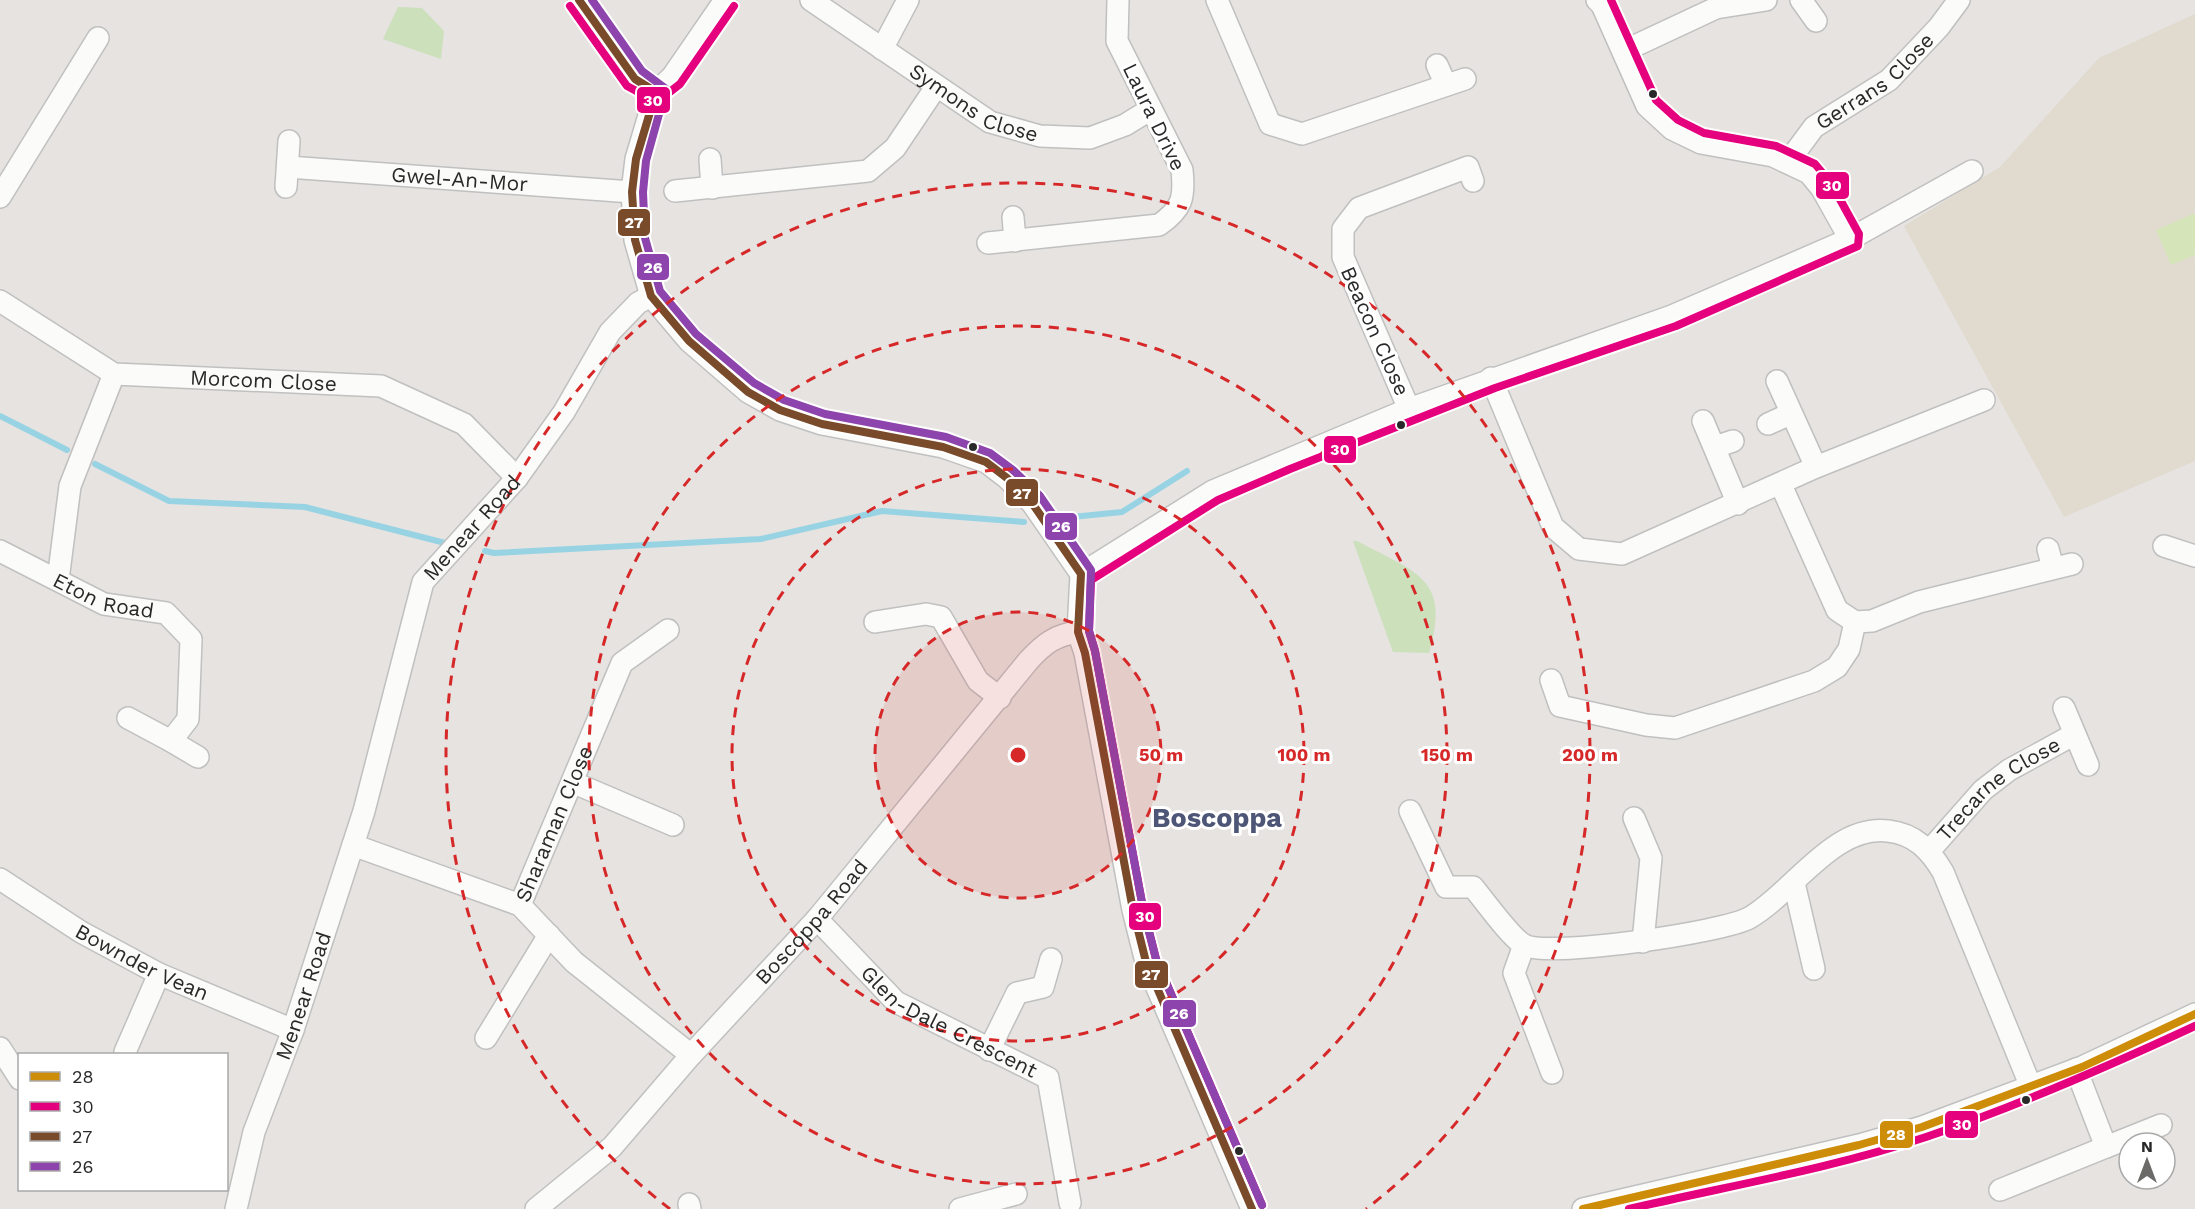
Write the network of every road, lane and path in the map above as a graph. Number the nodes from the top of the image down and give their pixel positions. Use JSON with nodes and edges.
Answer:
{"nodes":[{"id":1,"x":579,"y":0,"type":"edge"},
{"id":2,"x":725,"y":0,"type":"edge"},
{"id":3,"x":811,"y":0,"type":"edge"},
{"id":4,"x":908,"y":0,"type":"edge"},
{"id":5,"x":1118,"y":0,"type":"edge"},
{"id":6,"x":1216,"y":0,"type":"edge"},
{"id":7,"x":1597,"y":0,"type":"edge"},
{"id":8,"x":1766,"y":0,"type":"edge"},
{"id":9,"x":1800,"y":0,"type":"edge"},
{"id":10,"x":1959,"y":0,"type":"edge"},
{"id":11,"x":1816,"y":21,"type":"dead end"},
{"id":12,"x":98,"y":38,"type":"dead end"},
{"id":13,"x":882,"y":49,"type":"junction"},
{"id":14,"x":1624,"y":51,"type":"junction"},
{"id":15,"x":1437,"y":65,"type":"dead end"},
{"id":16,"x":936,"y":87,"type":"junction"},
{"id":17,"x":656,"y":92,"type":"junction"},
{"id":18,"x":1151,"y":109,"type":"junction"},
{"id":19,"x":290,"y":141,"type":"dead end"},
{"id":20,"x":710,"y":159,"type":"dead end"},
{"id":21,"x":1788,"y":162,"type":"junction"},
{"id":22,"x":1972,"y":171,"type":"dead end"},
{"id":23,"x":1473,"y":181,"type":"dead end"},
{"id":24,"x":712,"y":188,"type":"junction"},
{"id":25,"x":675,"y":191,"type":"dead end"},
{"id":26,"x":632,"y":192,"type":"junction"},
{"id":27,"x":0,"y":198,"type":"edge"},
{"id":28,"x":1013,"y":217,"type":"dead end"},
{"id":29,"x":1850,"y":239,"type":"junction"},
{"id":30,"x":1016,"y":241,"type":"junction"},
{"id":31,"x":988,"y":243,"type":"dead end"},
{"id":32,"x":651,"y":296,"type":"junction"},
{"id":33,"x":0,"y":301,"type":"edge"},
{"id":34,"x":114,"y":374,"type":"junction"},
{"id":35,"x":1491,"y":378,"type":"junction"},
{"id":36,"x":1777,"y":381,"type":"dead end"},
{"id":37,"x":1984,"y":400,"type":"dead end"},
{"id":38,"x":1409,"y":409,"type":"junction"},
{"id":39,"x":1790,"y":414,"type":"junction"},
{"id":40,"x":1703,"y":421,"type":"dead end"},
{"id":41,"x":1768,"y":424,"type":"dead end"},
{"id":42,"x":1816,"y":467,"type":"junction"},
{"id":43,"x":517,"y":478,"type":"junction"},
{"id":44,"x":1780,"y":485,"type":"junction"},
{"id":45,"x":1738,"y":504,"type":"junction"},
{"id":46,"x":2164,"y":546,"type":"dead end"},
{"id":47,"x":0,"y":551,"type":"edge"},
{"id":48,"x":2195,"y":556,"type":"edge"},
{"id":49,"x":2058,"y":560,"type":"dead end"},
{"id":50,"x":1081,"y":574,"type":"junction"},
{"id":51,"x":57,"y":580,"type":"junction"},
{"id":52,"x":875,"y":622,"type":"dead end"},
{"id":53,"x":1855,"y":622,"type":"junction"},
{"id":54,"x":668,"y":630,"type":"dead end"},
{"id":55,"x":1078,"y":632,"type":"junction"},
{"id":56,"x":1551,"y":680,"type":"dead end"},
{"id":57,"x":1000,"y":698,"type":"junction"},
{"id":58,"x":2064,"y":708,"type":"dead end"},
{"id":59,"x":128,"y":718,"type":"dead end"},
{"id":60,"x":2073,"y":735,"type":"junction"},
{"id":61,"x":171,"y":741,"type":"junction"},
{"id":62,"x":198,"y":757,"type":"dead end"},
{"id":63,"x":2088,"y":765,"type":"dead end"},
{"id":64,"x":572,"y":782,"type":"junction"},
{"id":65,"x":1410,"y":812,"type":"dead end"},
{"id":66,"x":1634,"y":818,"type":"dead end"},
{"id":67,"x":673,"y":825,"type":"dead end"},
{"id":68,"x":353,"y":845,"type":"junction"},
{"id":69,"x":1930,"y":850,"type":"junction"},
{"id":70,"x":0,"y":879,"type":"edge"},
{"id":71,"x":1794,"y":883,"type":"junction"},
{"id":72,"x":520,"y":905,"type":"junction"},
{"id":73,"x":817,"y":919,"type":"junction"},
{"id":74,"x":549,"y":935,"type":"junction"},
{"id":75,"x":1643,"y":942,"type":"junction"},
{"id":76,"x":1524,"y":945,"type":"junction"},
{"id":77,"x":1051,"y":959,"type":"dead end"},
{"id":78,"x":1814,"y":969,"type":"dead end"},
{"id":79,"x":159,"y":974,"type":"junction"},
{"id":80,"x":2195,"y":1014,"type":"edge"},
{"id":81,"x":293,"y":1030,"type":"junction"},
{"id":82,"x":486,"y":1038,"type":"dead end"},
{"id":83,"x":0,"y":1048,"type":"edge"},
{"id":84,"x":989,"y":1050,"type":"junction"},
{"id":85,"x":125,"y":1052,"type":"dead end"},
{"id":86,"x":691,"y":1055,"type":"junction"},
{"id":87,"x":2076,"y":1069,"type":"junction"},
{"id":88,"x":1552,"y":1073,"type":"dead end"},
{"id":89,"x":18,"y":1076,"type":"edge"},
{"id":90,"x":2031,"y":1087,"type":"junction"},
{"id":91,"x":2161,"y":1125,"type":"dead end"},
{"id":92,"x":2106,"y":1147,"type":"junction"},
{"id":93,"x":2000,"y":1190,"type":"dead end"},
{"id":94,"x":1008,"y":1200,"type":"edge"},
{"id":95,"x":1070,"y":1203,"type":"dead end"},
{"id":96,"x":236,"y":1209,"type":"edge"},
{"id":97,"x":536,"y":1209,"type":"edge"},
{"id":98,"x":960,"y":1209,"type":"edge"},
{"id":99,"x":1252,"y":1209,"type":"edge"},
{"id":100,"x":1583,"y":1209,"type":"edge"}],
"edges":[{"from":1,"to":17,"type":"street"},
{"from":2,"to":17,"type":"street"},
{"from":3,"to":13,"type":"street","name":"Symons Close"},
{"from":4,"to":13,"type":"street"},
{"from":5,"to":18,"type":"street","name":"Laura Drive"},
{"from":6,"to":15,"type":"street"},
{"from":7,"to":14,"type":"street"},
{"from":8,"to":14,"type":"street"},
{"from":9,"to":11,"type":"street"},
{"from":10,"to":21,"type":"street","name":"Gerrans Close"},
{"from":12,"to":27,"type":"street"},
{"from":13,"to":16,"type":"street","name":"Symons Close"},
{"from":14,"to":21,"type":"street"},
{"from":16,"to":18,"type":"street","name":"Symons Close"},
{"from":16,"to":24,"type":"street"},
{"from":17,"to":26,"type":"street"},
{"from":18,"to":30,"type":"street","name":"Laura Drive"},
{"from":19,"to":26,"type":"street","name":"Gwel-An-Mor"},
{"from":20,"to":24,"type":"street"},
{"from":21,"to":29,"type":"street"},
{"from":22,"to":29,"type":"street"},
{"from":23,"to":38,"type":"street","name":"Beacon Close"},
{"from":24,"to":25,"type":"street"},
{"from":26,"to":32,"type":"street"},
{"from":28,"to":30,"type":"street"},
{"from":29,"to":35,"type":"street"},
{"from":30,"to":31,"type":"street","name":"Laura Drive"},
{"from":32,"to":43,"type":"street","name":"Menear Road"},
{"from":32,"to":50,"type":"street"},
{"from":33,"to":34,"type":"street"},
{"from":34,"to":43,"type":"street","name":"Morcom Close"},
{"from":34,"to":51,"type":"street"},
{"from":35,"to":38,"type":"street"},
{"from":35,"to":45,"type":"street"},
{"from":36,"to":39,"type":"street"},
{"from":37,"to":42,"type":"street"},
{"from":38,"to":50,"type":"street"},
{"from":39,"to":41,"type":"street"},
{"from":39,"to":42,"type":"street"},
{"from":40,"to":45,"type":"street"},
{"from":42,"to":44,"type":"street"},
{"from":43,"to":68,"type":"street","name":"Menear Road"},
{"from":44,"to":45,"type":"street"},
{"from":44,"to":53,"type":"street"},
{"from":46,"to":48,"type":"street"},
{"from":47,"to":51,"type":"street","name":"Eton Road"},
{"from":49,"to":53,"type":"street"},
{"from":50,"to":55,"type":"street"},
{"from":51,"to":61,"type":"street","name":"Eton Road"},
{"from":52,"to":57,"type":"street"},
{"from":53,"to":56,"type":"street"},
{"from":54,"to":64,"type":"street","name":"Sharaman Close"},
{"from":55,"to":57,"type":"street","name":"Boscoppa Road"},
{"from":55,"to":99,"type":"street"},
{"from":57,"to":73,"type":"street","name":"Boscoppa Road"},
{"from":58,"to":60,"type":"street","name":"Trecarne Close"},
{"from":59,"to":61,"type":"street"},
{"from":60,"to":63,"type":"street","name":"Trecarne Close"},
{"from":60,"to":69,"type":"street","name":"Trecarne Close"},
{"from":61,"to":62,"type":"street"},
{"from":64,"to":67,"type":"street"},
{"from":64,"to":72,"type":"street","name":"Sharaman Close"},
{"from":65,"to":76,"type":"street"},
{"from":66,"to":75,"type":"street"},
{"from":68,"to":72,"type":"street","name":"Sharaman Close"},
{"from":68,"to":81,"type":"street","name":"Menear Road"},
{"from":69,"to":71,"type":"street"},
{"from":69,"to":90,"type":"street"},
{"from":70,"to":79,"type":"street","name":"Bownder Vean"},
{"from":71,"to":75,"type":"street"},
{"from":71,"to":78,"type":"street"},
{"from":72,"to":74,"type":"street"},
{"from":73,"to":84,"type":"street","name":"Glen-Dale Crescent"},
{"from":73,"to":86,"type":"street","name":"Boscoppa Road"},
{"from":74,"to":82,"type":"street"},
{"from":74,"to":86,"type":"street"},
{"from":75,"to":76,"type":"street"},
{"from":76,"to":88,"type":"street"},
{"from":77,"to":84,"type":"street"},
{"from":79,"to":81,"type":"street","name":"Bownder Vean"},
{"from":79,"to":85,"type":"street"},
{"from":80,"to":87,"type":"street"},
{"from":81,"to":96,"type":"street","name":"Menear Road"},
{"from":83,"to":89,"type":"street"},
{"from":84,"to":95,"type":"street","name":"Glen-Dale Crescent"},
{"from":86,"to":97,"type":"street","name":"Boscoppa Road"},
{"from":87,"to":90,"type":"street"},
{"from":87,"to":92,"type":"street"},
{"from":90,"to":100,"type":"street"},
{"from":91,"to":92,"type":"street"},
{"from":92,"to":93,"type":"street"},
{"from":94,"to":98,"type":"street"}]}
